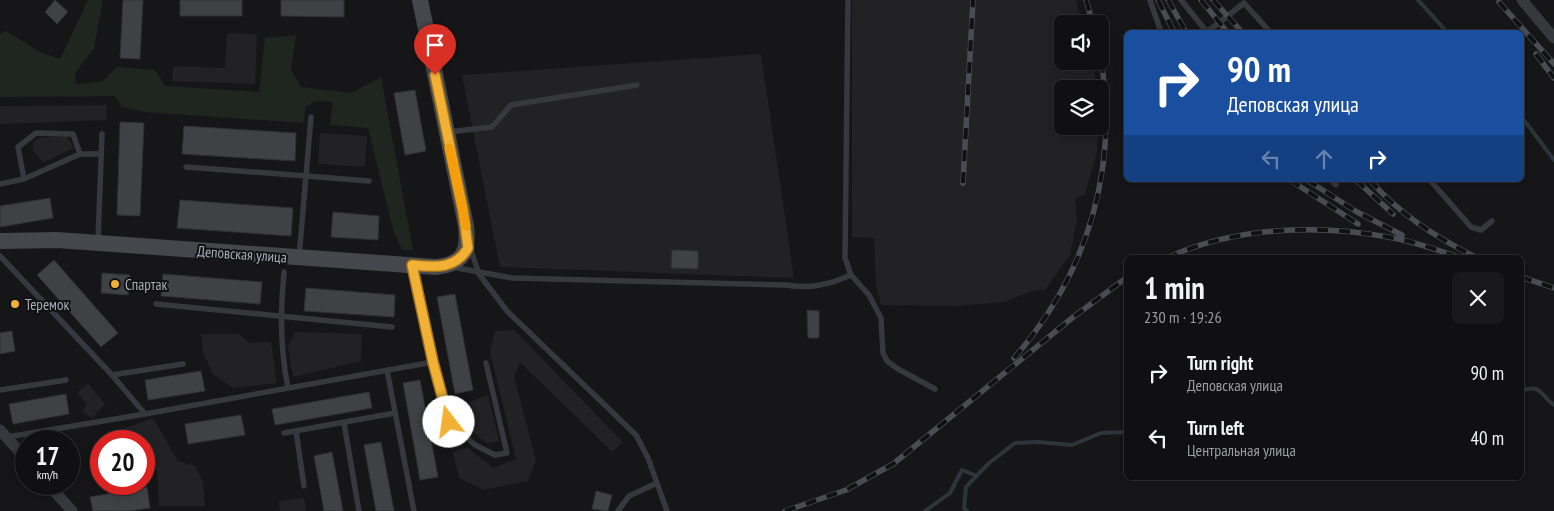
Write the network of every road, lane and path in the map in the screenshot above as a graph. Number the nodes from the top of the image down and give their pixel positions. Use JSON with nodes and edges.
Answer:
{"nodes":[{"id":1,"x":420,"y":0,"type":"edge"},
{"id":2,"x":848,"y":0,"type":"edge"},
{"id":3,"x":1150,"y":0,"type":"edge"},
{"id":4,"x":1181,"y":0,"type":"edge"},
{"id":5,"x":1522,"y":0,"type":"edge"},
{"id":6,"x":1160,"y":30,"type":"edge"},
{"id":7,"x":1205,"y":30,"type":"edge"},
{"id":8,"x":1210,"y":30,"type":"edge"},
{"id":9,"x":1268,"y":30,"type":"edge"},
{"id":10,"x":1554,"y":38,"type":"edge"},
{"id":11,"x":636,"y":85,"type":"dead end"},
{"id":12,"x":312,"y":117,"type":"dead end"},
{"id":13,"x":446,"y":132,"type":"junction"},
{"id":14,"x":102,"y":134,"type":"dead end"},
{"id":15,"x":80,"y":154,"type":"junction"},
{"id":16,"x":101,"y":154,"type":"junction"},
{"id":17,"x":186,"y":167,"type":"dead end"},
{"id":18,"x":306,"y":176,"type":"junction"},
{"id":19,"x":24,"y":179,"type":"junction"},
{"id":20,"x":369,"y":181,"type":"dead end"},
{"id":21,"x":1332,"y":182,"type":"edge"},
{"id":22,"x":1432,"y":182,"type":"edge"},
{"id":23,"x":0,"y":184,"type":"edge"},
{"id":24,"x":1336,"y":185,"type":"dead end"},
{"id":25,"x":1492,"y":221,"type":"dead end"},
{"id":26,"x":468,"y":238,"type":"junction"},
{"id":27,"x":0,"y":240,"type":"edge"},
{"id":28,"x":98,"y":243,"type":"junction"},
{"id":29,"x":0,"y":256,"type":"edge"},
{"id":30,"x":299,"y":259,"type":"junction"},
{"id":31,"x":412,"y":265,"type":"junction"},
{"id":32,"x":445,"y":266,"type":"junction"},
{"id":33,"x":284,"y":272,"type":"dead end"},
{"id":34,"x":479,"y":274,"type":"junction"},
{"id":35,"x":851,"y":275,"type":"junction"},
{"id":36,"x":156,"y":304,"type":"dead end"},
{"id":37,"x":280,"y":316,"type":"junction"},
{"id":38,"x":392,"y":327,"type":"dead end"},
{"id":39,"x":433,"y":362,"type":"junction"},
{"id":40,"x":486,"y":363,"type":"dead end"},
{"id":41,"x":183,"y":364,"type":"dead end"},
{"id":42,"x":386,"y":370,"type":"junction"},
{"id":43,"x":112,"y":375,"type":"junction"},
{"id":44,"x":66,"y":380,"type":"dead end"},
{"id":45,"x":288,"y":388,"type":"junction"},
{"id":46,"x":935,"y":389,"type":"dead end"},
{"id":47,"x":0,"y":390,"type":"edge"},
{"id":48,"x":145,"y":414,"type":"junction"},
{"id":49,"x":395,"y":414,"type":"junction"},
{"id":50,"x":344,"y":423,"type":"junction"},
{"id":51,"x":296,"y":431,"type":"junction"},
{"id":52,"x":3,"y":433,"type":"edge"},
{"id":53,"x":284,"y":433,"type":"dead end"},
{"id":54,"x":15,"y":447,"type":"edge"},
{"id":55,"x":657,"y":483,"type":"junction"},
{"id":56,"x":304,"y":486,"type":"dead end"},
{"id":57,"x":58,"y":495,"type":"edge"},
{"id":58,"x":72,"y":511,"type":"edge"},
{"id":59,"x":359,"y":511,"type":"edge"},
{"id":60,"x":414,"y":511,"type":"edge"},
{"id":61,"x":618,"y":511,"type":"edge"},
{"id":62,"x":667,"y":511,"type":"edge"}],
"edges":[{"from":1,"to":13,"type":"street"},
{"from":2,"to":35,"type":"lane"},
{"from":3,"to":6,"type":"lane"},
{"from":4,"to":7,"type":"lane"},
{"from":5,"to":10,"type":"street"},
{"from":8,"to":9,"type":"lane"},
{"from":11,"to":13,"type":"lane"},
{"from":12,"to":18,"type":"lane"},
{"from":13,"to":26,"type":"street"},
{"from":14,"to":16,"type":"lane"},
{"from":15,"to":16,"type":"lane"},
{"from":15,"to":19,"type":"lane"},
{"from":15,"to":19,"type":"lane"},
{"from":16,"to":28,"type":"lane"},
{"from":17,"to":18,"type":"lane"},
{"from":18,"to":20,"type":"lane"},
{"from":18,"to":30,"type":"lane"},
{"from":19,"to":23,"type":"lane"},
{"from":21,"to":24,"type":"lane"},
{"from":22,"to":25,"type":"lane"},
{"from":26,"to":32,"type":"street"},
{"from":26,"to":34,"type":"lane"},
{"from":27,"to":28,"type":"street","name":"Деповская улица"},
{"from":28,"to":30,"type":"street","name":"Деповская улица"},
{"from":29,"to":43,"type":"lane"},
{"from":30,"to":31,"type":"street","name":"Деповская улица"},
{"from":31,"to":32,"type":"street","name":"Деповская улица"},
{"from":31,"to":39,"type":"lane"},
{"from":32,"to":34,"type":"lane"},
{"from":33,"to":37,"type":"lane"},
{"from":34,"to":35,"type":"lane"},
{"from":34,"to":55,"type":"lane"},
{"from":35,"to":46,"type":"lane"},
{"from":36,"to":37,"type":"lane"},
{"from":37,"to":38,"type":"lane"},
{"from":37,"to":45,"type":"lane"},
{"from":39,"to":40,"type":"lane"},
{"from":39,"to":42,"type":"lane"},
{"from":41,"to":43,"type":"lane"},
{"from":42,"to":45,"type":"lane"},
{"from":42,"to":49,"type":"lane"},
{"from":43,"to":48,"type":"lane"},
{"from":44,"to":47,"type":"lane"},
{"from":45,"to":48,"type":"lane"},
{"from":48,"to":52,"type":"lane"},
{"from":49,"to":50,"type":"lane"},
{"from":49,"to":60,"type":"lane"},
{"from":50,"to":51,"type":"lane"},
{"from":50,"to":59,"type":"lane"},
{"from":51,"to":53,"type":"lane"},
{"from":51,"to":56,"type":"lane"},
{"from":52,"to":54,"type":"street"},
{"from":55,"to":61,"type":"lane"},
{"from":55,"to":62,"type":"lane"},
{"from":57,"to":58,"type":"street"}]}
